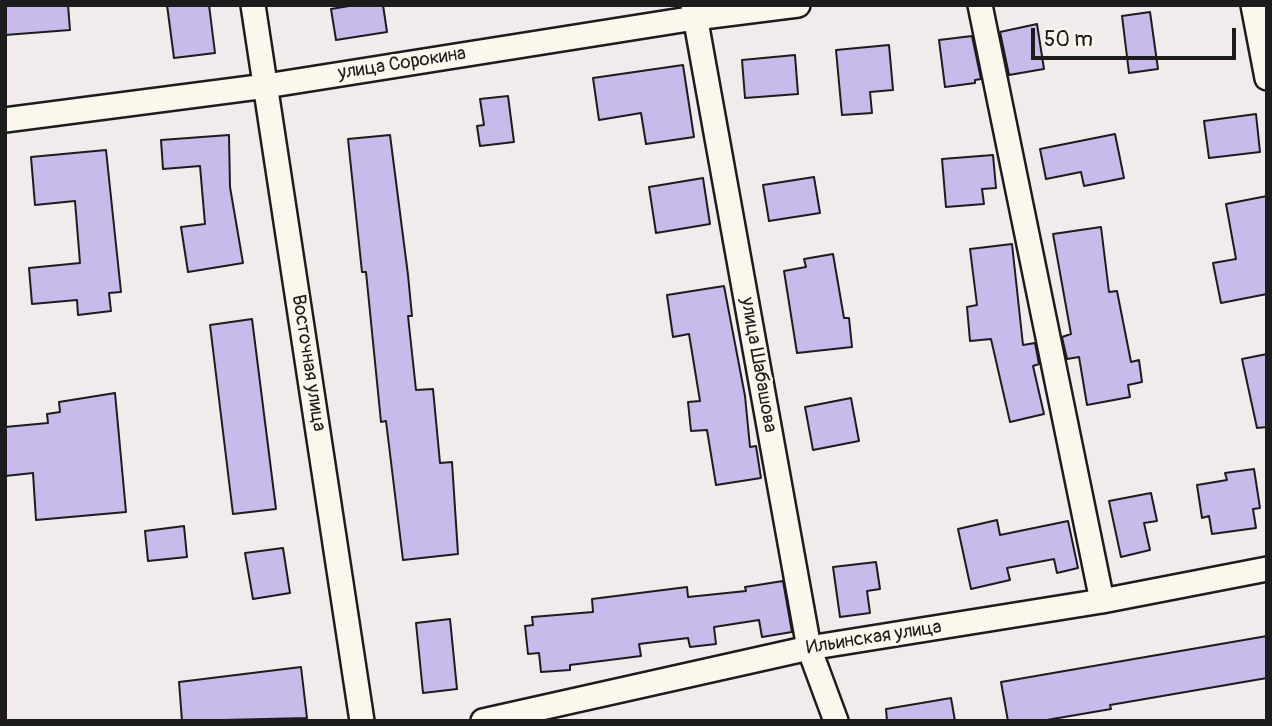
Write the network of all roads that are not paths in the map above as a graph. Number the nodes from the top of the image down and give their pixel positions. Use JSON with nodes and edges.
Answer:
{"nodes":[{"id":1,"x":253,"y":5,"type":"edge"},
{"id":2,"x":798,"y":5,"type":"edge"},
{"id":3,"x":979,"y":5,"type":"edge"},
{"id":4,"x":1253,"y":5,"type":"edge"},
{"id":5,"x":694,"y":11,"type":"edge"},
{"id":6,"x":1267,"y":78,"type":"edge"},
{"id":7,"x":266,"y":86,"type":"junction"},
{"id":8,"x":5,"y":120,"type":"edge"},
{"id":9,"x":1267,"y":569,"type":"edge"},
{"id":10,"x":1102,"y":601,"type":"junction"},
{"id":11,"x":809,"y":648,"type":"junction"},
{"id":12,"x":362,"y":721,"type":"edge"},
{"id":13,"x":483,"y":721,"type":"edge"},
{"id":14,"x":836,"y":721,"type":"edge"}],
"edges":[{"from":1,"to":7,"type":"street","name":"Восточная улица"},
{"from":2,"to":5,"type":"street","name":"улица Сорокина"},
{"from":3,"to":10,"type":"street"},
{"from":4,"to":6,"type":"street"},
{"from":5,"to":7,"type":"street","name":"улица Сорокина"},
{"from":5,"to":11,"type":"street","name":"улица Шабашова"},
{"from":7,"to":8,"type":"street","name":"улица Сорокина"},
{"from":7,"to":12,"type":"street","name":"Восточная улица"},
{"from":9,"to":10,"type":"street","name":"Ильинская улица"},
{"from":10,"to":11,"type":"street","name":"Ильинская улица"},
{"from":11,"to":13,"type":"street","name":"Ильинская улица"},
{"from":11,"to":14,"type":"street","name":"улица Шабашова"}]}
